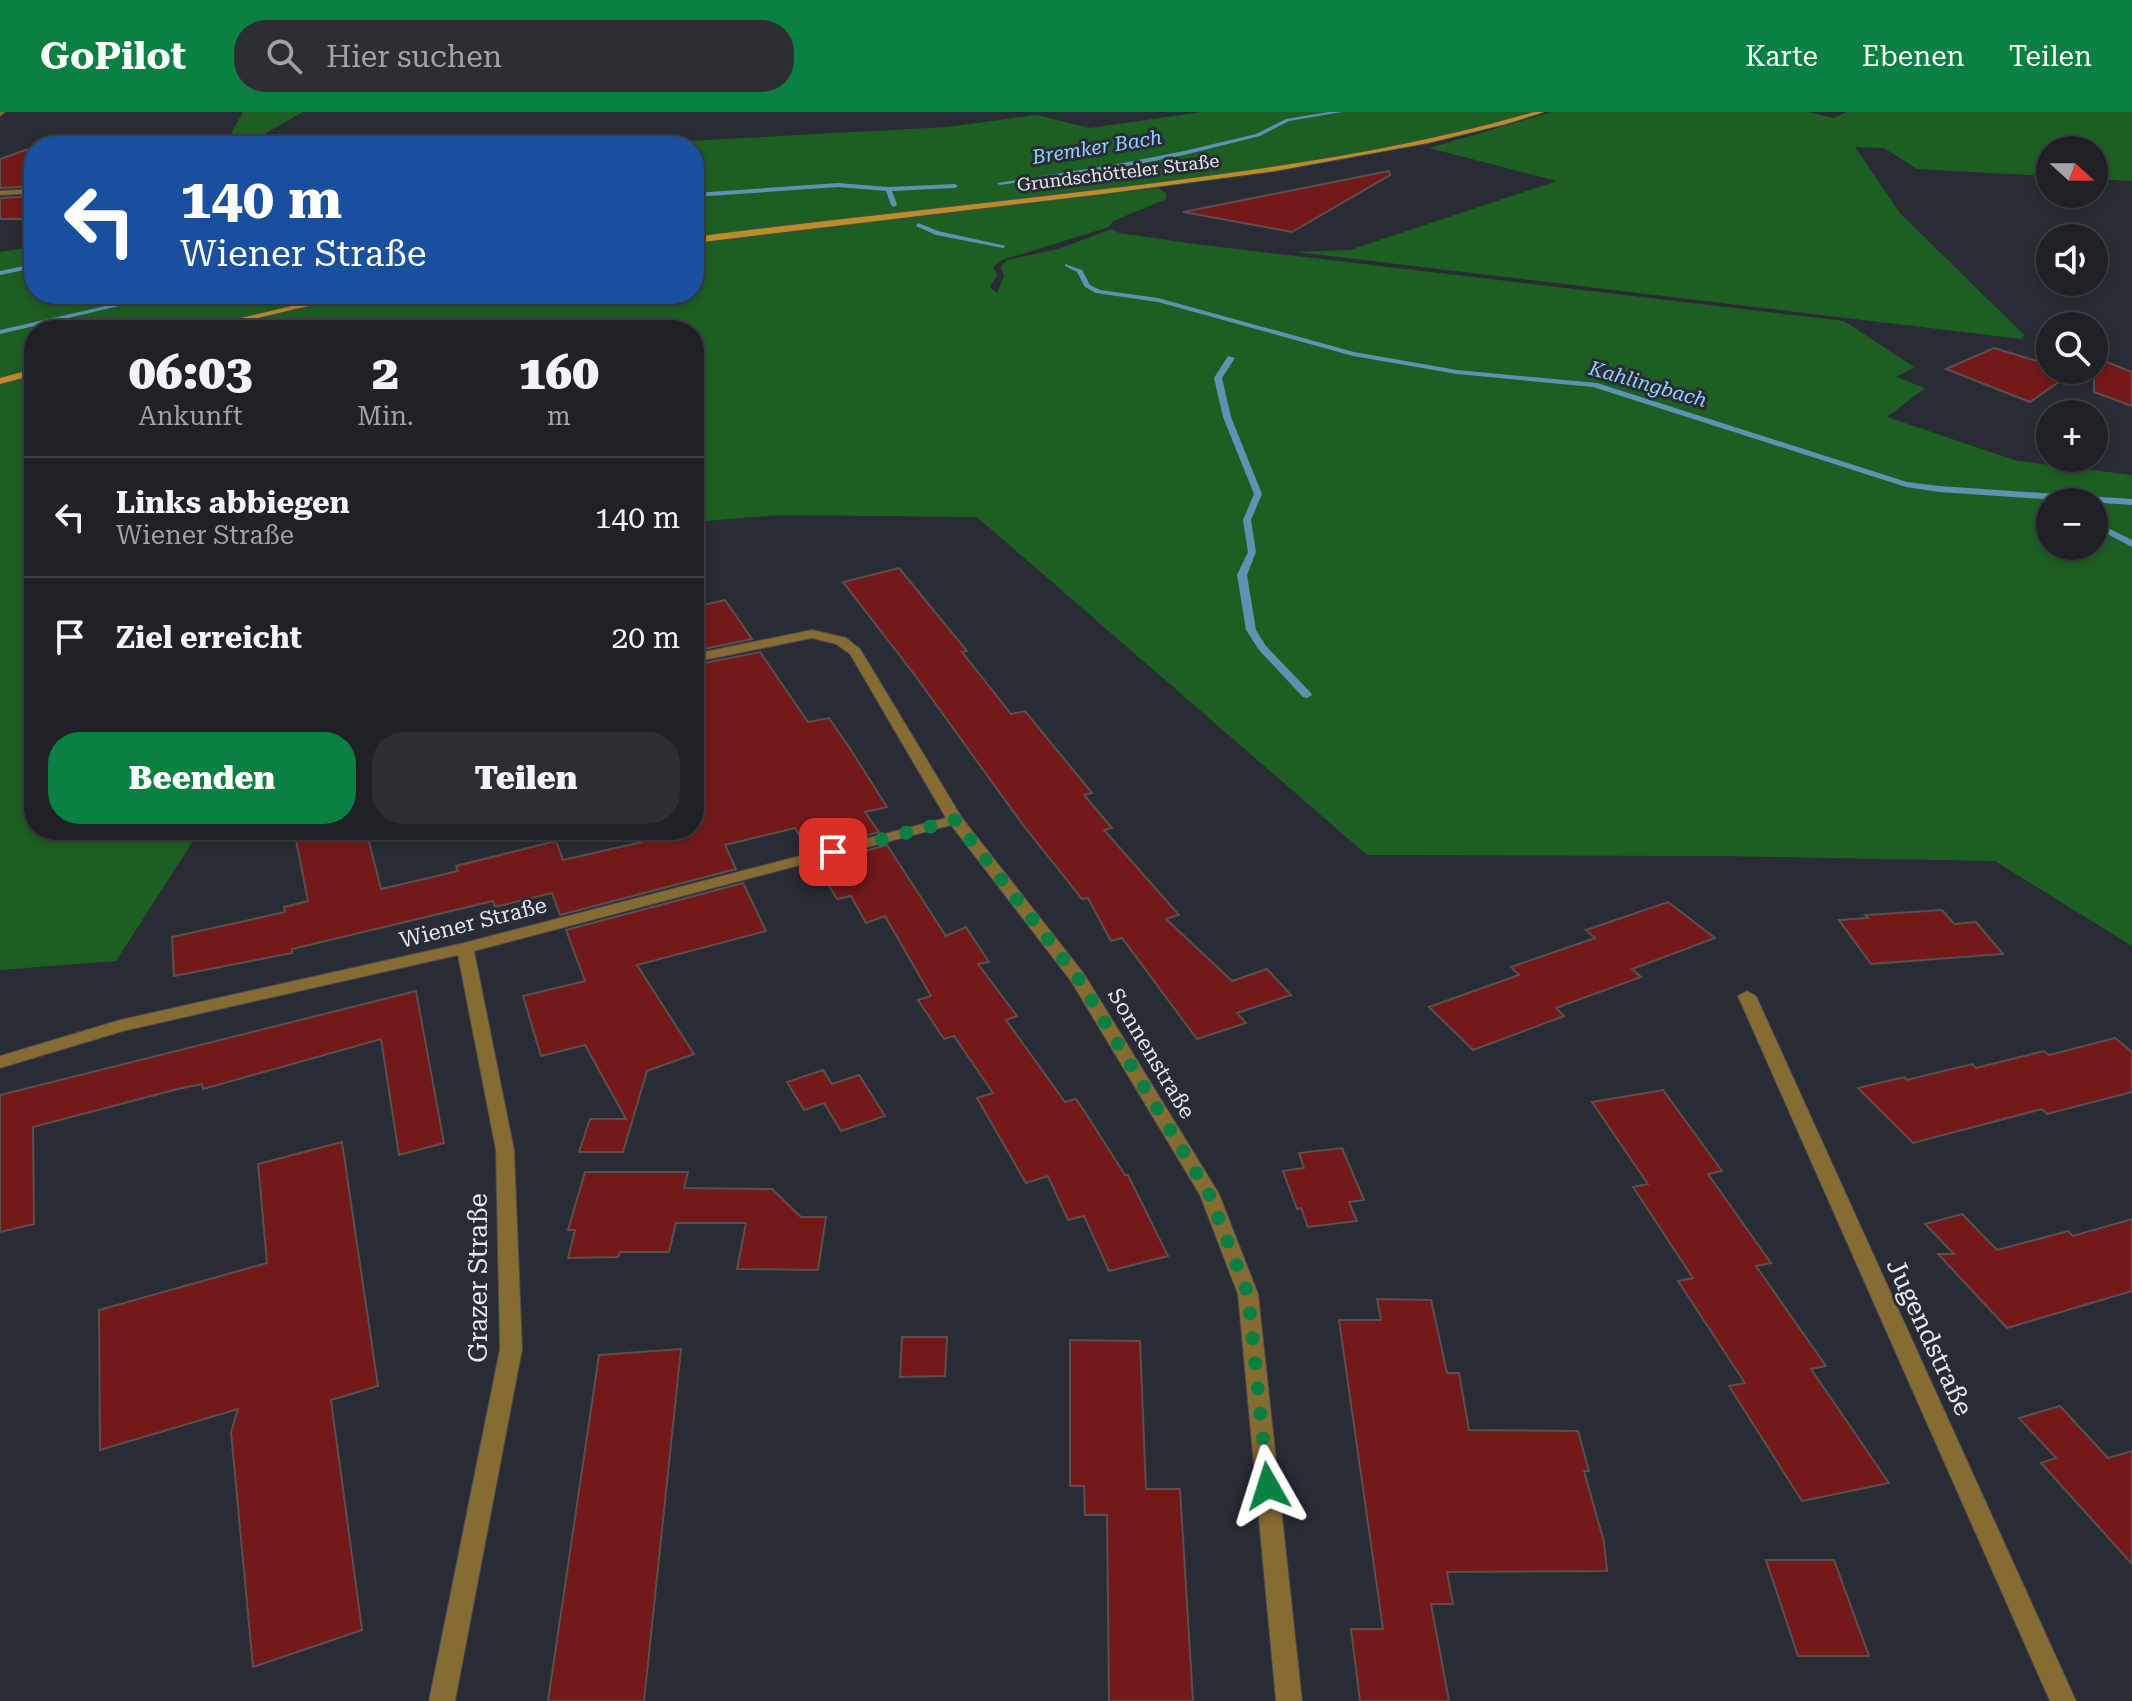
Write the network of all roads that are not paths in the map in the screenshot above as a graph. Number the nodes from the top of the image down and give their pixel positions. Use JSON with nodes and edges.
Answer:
{"nodes":[{"id":1,"x":1541,"y":112,"type":"edge"},
{"id":2,"x":24,"y":192,"type":"edge"},
{"id":3,"x":0,"y":193,"type":"edge"},
{"id":4,"x":704,"y":239,"type":"edge"},
{"id":5,"x":311,"y":304,"type":"edge"},
{"id":6,"x":239,"y":320,"type":"edge"},
{"id":7,"x":24,"y":375,"type":"edge"},
{"id":8,"x":0,"y":381,"type":"edge"},
{"id":9,"x":704,"y":656,"type":"edge"},
{"id":10,"x":955,"y":820,"type":"junction"},
{"id":11,"x":465,"y":948,"type":"junction"},
{"id":12,"x":1747,"y":996,"type":"dead end"},
{"id":13,"x":0,"y":1062,"type":"edge"},
{"id":14,"x":442,"y":1701,"type":"edge"},
{"id":15,"x":1289,"y":1701,"type":"edge"},
{"id":16,"x":2063,"y":1701,"type":"edge"}],
"edges":[{"from":1,"to":4,"type":"main road","name":"Grundschötteler Straße"},
{"from":2,"to":3,"type":"street"},
{"from":5,"to":6,"type":"main road"},
{"from":7,"to":8,"type":"main road"},
{"from":9,"to":10,"type":"street","name":"Sonnenstraße"},
{"from":10,"to":11,"type":"street","name":"Wiener Straße"},
{"from":10,"to":15,"type":"street","name":"Sonnenstraße"},
{"from":11,"to":13,"type":"street","name":"Wiener Straße"},
{"from":11,"to":14,"type":"street","name":"Grazer Straße"},
{"from":12,"to":16,"type":"street","name":"Jugendstraße"}]}
